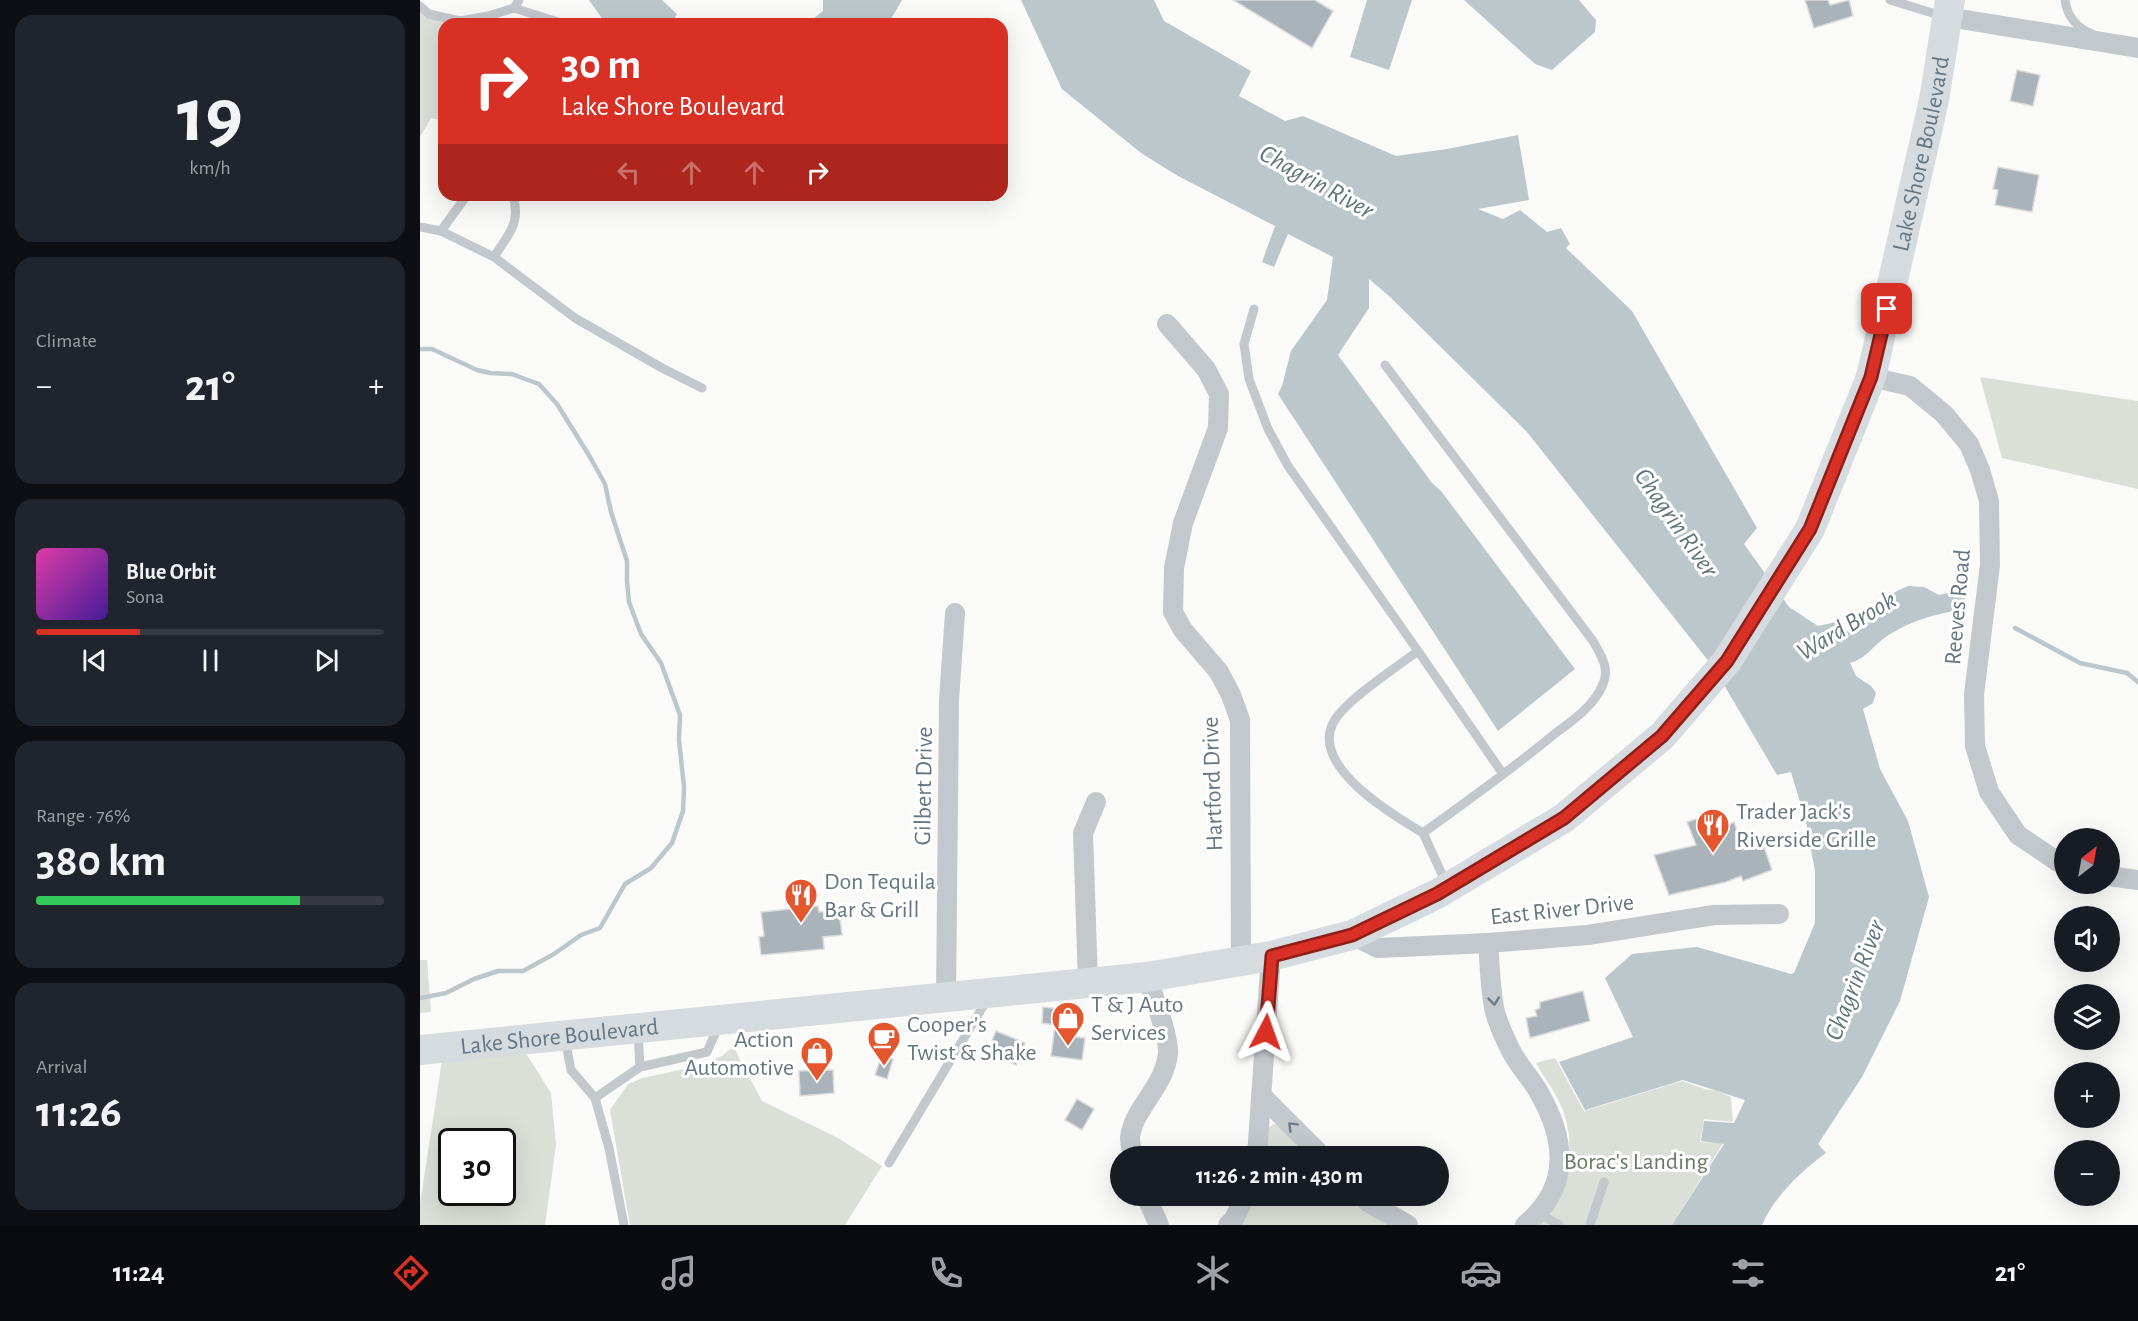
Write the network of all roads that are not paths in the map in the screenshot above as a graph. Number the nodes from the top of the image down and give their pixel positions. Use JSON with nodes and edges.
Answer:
{"nodes":[{"id":1,"x":1890,"y":0,"type":"edge"},
{"id":2,"x":2065,"y":0,"type":"edge"},
{"id":3,"x":517,"y":4,"type":"edge"},
{"id":4,"x":420,"y":6,"type":"edge"},
{"id":5,"x":1949,"y":9,"type":"edge"},
{"id":6,"x":444,"y":18,"type":"edge"},
{"id":7,"x":477,"y":18,"type":"edge"},
{"id":8,"x":550,"y":18,"type":"edge"},
{"id":9,"x":2113,"y":44,"type":"junction"},
{"id":10,"x":2138,"y":48,"type":"edge"},
{"id":11,"x":463,"y":201,"type":"edge"},
{"id":12,"x":514,"y":201,"type":"edge"},
{"id":13,"x":420,"y":227,"type":"edge"},
{"id":14,"x":441,"y":231,"type":"junction"},
{"id":15,"x":494,"y":257,"type":"junction"},
{"id":16,"x":1254,"y":309,"type":"dead end"},
{"id":17,"x":1167,"y":324,"type":"dead end"},
{"id":18,"x":1384,"y":365,"type":"dead end"},
{"id":19,"x":1871,"y":377,"type":"junction"},
{"id":20,"x":702,"y":388,"type":"dead end"},
{"id":21,"x":955,"y":613,"type":"dead end"},
{"id":22,"x":1418,"y":651,"type":"junction"},
{"id":23,"x":1503,"y":774,"type":"junction"},
{"id":24,"x":1096,"y":802,"type":"dead end"},
{"id":25,"x":1423,"y":832,"type":"junction"},
{"id":26,"x":2054,"y":859,"type":"edge"},
{"id":27,"x":2120,"y":878,"type":"edge"},
{"id":28,"x":2138,"y":880,"type":"edge"},
{"id":29,"x":1448,"y":887,"type":"junction"},
{"id":30,"x":1779,"y":914,"type":"dead end"},
{"id":31,"x":1352,"y":935,"type":"junction"},
{"id":32,"x":1488,"y":943,"type":"junction"},
{"id":33,"x":1272,"y":956,"type":"junction"},
{"id":34,"x":1241,"y":961,"type":"junction"},
{"id":35,"x":1147,"y":977,"type":"junction"},
{"id":36,"x":1088,"y":982,"type":"junction"},
{"id":37,"x":992,"y":991,"type":"junction"},
{"id":38,"x":946,"y":996,"type":"junction"},
{"id":39,"x":722,"y":1018,"type":"junction"},
{"id":40,"x":638,"y":1027,"type":"junction"},
{"id":41,"x":564,"y":1034,"type":"junction"},
{"id":42,"x":420,"y":1050,"type":"edge"},
{"id":43,"x":640,"y":1067,"type":"junction"},
{"id":44,"x":1261,"y":1095,"type":"junction"},
{"id":45,"x":595,"y":1098,"type":"junction"},
{"id":46,"x":1131,"y":1146,"type":"edge"},
{"id":47,"x":1258,"y":1146,"type":"edge"},
{"id":48,"x":1312,"y":1146,"type":"edge"},
{"id":49,"x":889,"y":1163,"type":"dead end"},
{"id":50,"x":1604,"y":1182,"type":"dead end"},
{"id":51,"x":1150,"y":1206,"type":"edge"},
{"id":52,"x":1240,"y":1206,"type":"edge"},
{"id":53,"x":1375,"y":1206,"type":"edge"},
{"id":54,"x":1532,"y":1219,"type":"edge"},
{"id":55,"x":624,"y":1225,"type":"edge"},
{"id":56,"x":1159,"y":1225,"type":"edge"},
{"id":57,"x":1228,"y":1225,"type":"edge"},
{"id":58,"x":1408,"y":1225,"type":"edge"},
{"id":59,"x":1559,"y":1225,"type":"edge"},
{"id":60,"x":1590,"y":1225,"type":"edge"}],
"edges":[{"from":1,"to":5,"type":"lane"},
{"from":2,"to":9,"type":"lane"},
{"from":3,"to":7,"type":"lane"},
{"from":3,"to":8,"type":"lane"},
{"from":4,"to":6,"type":"lane"},
{"from":5,"to":9,"type":"street"},
{"from":5,"to":19,"type":"main road","name":"Lake Shore Boulevard"},
{"from":9,"to":10,"type":"street"},
{"from":11,"to":14,"type":"lane"},
{"from":12,"to":15,"type":"lane"},
{"from":13,"to":14,"type":"lane"},
{"from":14,"to":15,"type":"lane"},
{"from":15,"to":20,"type":"lane"},
{"from":16,"to":22,"type":"lane"},
{"from":17,"to":34,"type":"street","name":"Hartford Drive"},
{"from":18,"to":23,"type":"lane"},
{"from":19,"to":26,"type":"street","name":"Reeves Road"},
{"from":19,"to":29,"type":"main road","name":"Lake Shore Boulevard"},
{"from":21,"to":38,"type":"street","name":"Gilbert Drive"},
{"from":22,"to":23,"type":"lane"},
{"from":22,"to":25,"type":"lane"},
{"from":23,"to":25,"type":"lane"},
{"from":24,"to":36,"type":"street"},
{"from":25,"to":29,"type":"lane"},
{"from":27,"to":28,"type":"street"},
{"from":29,"to":31,"type":"main road","name":"Lake Shore Boulevard"},
{"from":30,"to":32,"type":"street","name":"East River Drive"},
{"from":31,"to":32,"type":"street","name":"East River Drive"},
{"from":31,"to":33,"type":"main road","name":"Lake Shore Boulevard"},
{"from":32,"to":54,"type":"street","one_way":true},
{"from":33,"to":34,"type":"main road","name":"Lake Shore Boulevard"},
{"from":33,"to":44,"type":"street"},
{"from":34,"to":35,"type":"main road","name":"Lake Shore Boulevard"},
{"from":35,"to":36,"type":"main road","name":"Lake Shore Boulevard"},
{"from":35,"to":46,"type":"street"},
{"from":36,"to":37,"type":"main road","name":"Lake Shore Boulevard"},
{"from":37,"to":38,"type":"main road","name":"Lake Shore Boulevard"},
{"from":37,"to":49,"type":"lane"},
{"from":38,"to":39,"type":"main road","name":"Lake Shore Boulevard"},
{"from":39,"to":40,"type":"main road","name":"Lake Shore Boulevard"},
{"from":39,"to":43,"type":"lane"},
{"from":40,"to":41,"type":"main road","name":"Lake Shore Boulevard"},
{"from":40,"to":43,"type":"lane"},
{"from":41,"to":42,"type":"main road","name":"Lake Shore Boulevard"},
{"from":41,"to":45,"type":"lane"},
{"from":43,"to":45,"type":"lane"},
{"from":44,"to":47,"type":"street"},
{"from":48,"to":44,"type":"street","one_way":true},
{"from":45,"to":55,"type":"lane"},
{"from":50,"to":60,"type":"lane"},
{"from":51,"to":56,"type":"street"},
{"from":52,"to":57,"type":"street"},
{"from":53,"to":58,"type":"street"},
{"from":54,"to":59,"type":"lane"}]}
